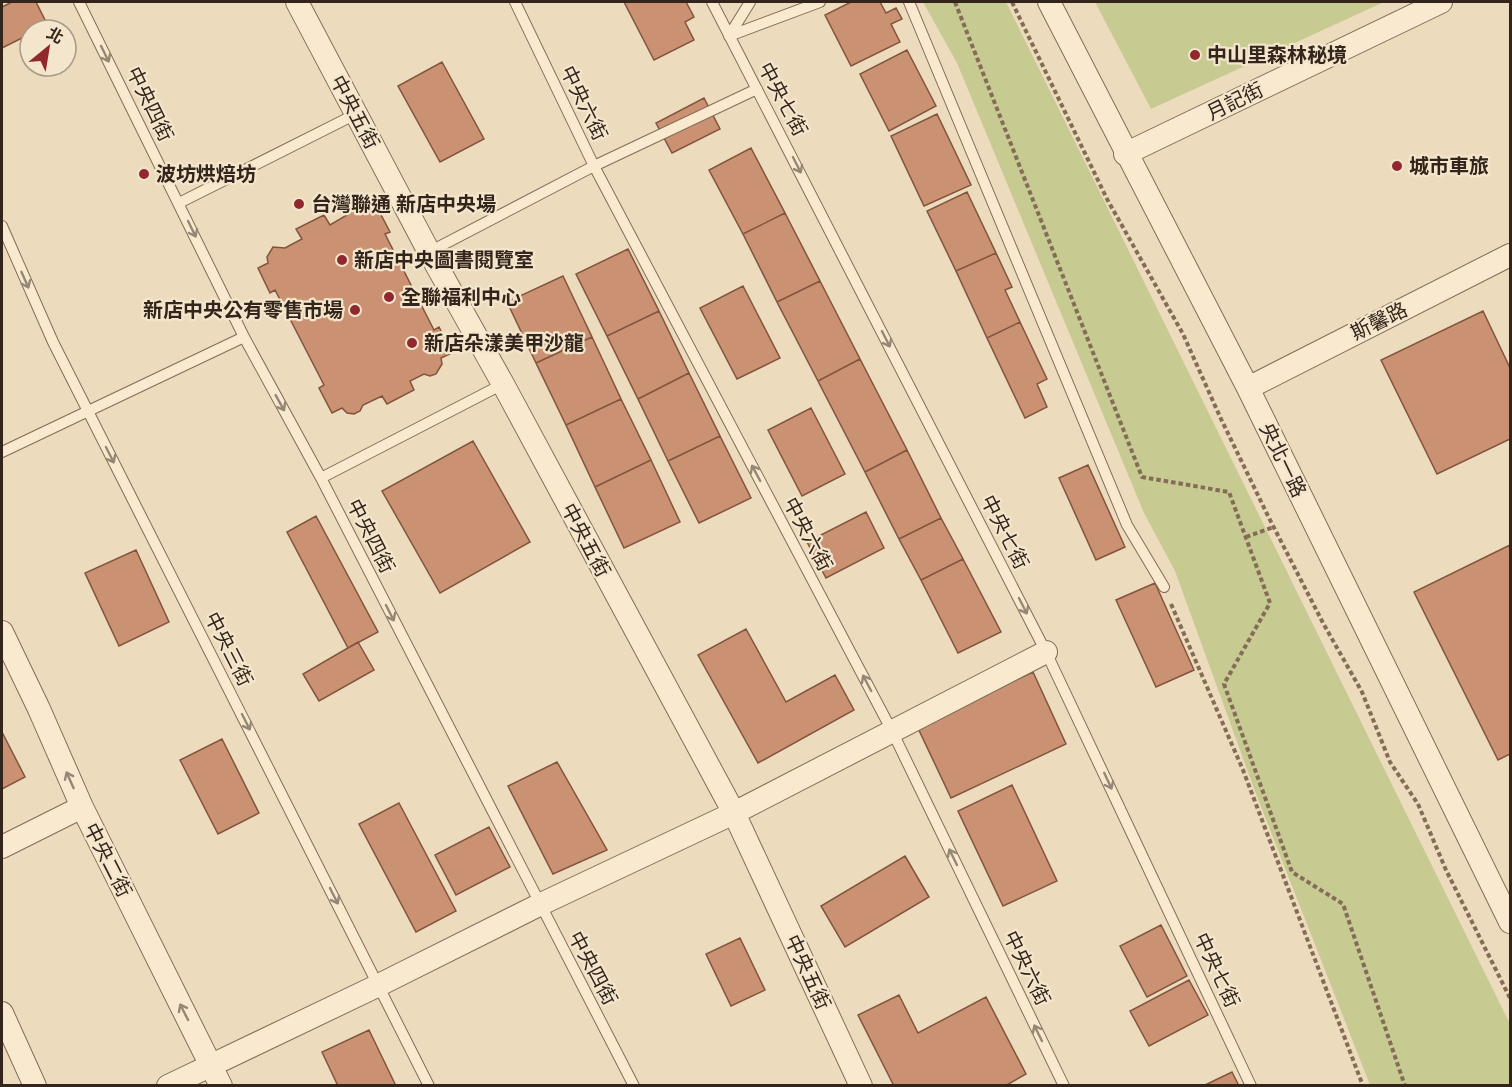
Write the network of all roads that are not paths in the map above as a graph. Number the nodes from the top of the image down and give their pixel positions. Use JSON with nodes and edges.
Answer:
{"nodes":[{"id":1,"x":80,"y":2,"type":"edge"},
{"id":2,"x":297,"y":2,"type":"edge"},
{"id":3,"x":515,"y":2,"type":"edge"},
{"id":4,"x":712,"y":2,"type":"edge"},
{"id":5,"x":750,"y":2,"type":"edge"},
{"id":6,"x":820,"y":2,"type":"edge"},
{"id":7,"x":909,"y":2,"type":"edge"},
{"id":8,"x":1049,"y":2,"type":"edge"},
{"id":9,"x":1442,"y":2,"type":"edge"},
{"id":10,"x":729,"y":36,"type":"junction"},
{"id":11,"x":758,"y":89,"type":"junction"},
{"id":12,"x":356,"y":114,"type":"junction"},
{"id":13,"x":1125,"y":154,"type":"junction"},
{"id":14,"x":594,"y":166,"type":"junction"},
{"id":15,"x":179,"y":203,"type":"junction"},
{"id":16,"x":2,"y":226,"type":"edge"},
{"id":17,"x":429,"y":252,"type":"junction"},
{"id":18,"x":1510,"y":255,"type":"edge"},
{"id":19,"x":244,"y":337,"type":"junction"},
{"id":20,"x":503,"y":384,"type":"junction"},
{"id":21,"x":1248,"y":388,"type":"junction"},
{"id":22,"x":89,"y":412,"type":"junction"},
{"id":23,"x":2,"y":452,"type":"edge"},
{"id":24,"x":321,"y":478,"type":"junction"},
{"id":25,"x":1164,"y":586,"type":"road end"},
{"id":26,"x":2,"y":632,"type":"edge"},
{"id":27,"x":1046,"y":652,"type":"junction"},
{"id":28,"x":892,"y":731,"type":"junction"},
{"id":29,"x":82,"y":807,"type":"junction"},
{"id":30,"x":734,"y":813,"type":"junction"},
{"id":31,"x":2,"y":847,"type":"edge"},
{"id":32,"x":539,"y":905,"type":"junction"},
{"id":33,"x":1510,"y":922,"type":"edge"},
{"id":34,"x":379,"y":985,"type":"junction"},
{"id":35,"x":2,"y":1012,"type":"edge"},
{"id":36,"x":210,"y":1064,"type":"junction"},
{"id":37,"x":35,"y":1086,"type":"edge"},
{"id":38,"x":168,"y":1086,"type":"edge"},
{"id":39,"x":221,"y":1086,"type":"edge"},
{"id":40,"x":429,"y":1086,"type":"edge"},
{"id":41,"x":634,"y":1086,"type":"edge"},
{"id":42,"x":861,"y":1086,"type":"edge"},
{"id":43,"x":1064,"y":1086,"type":"edge"},
{"id":44,"x":1251,"y":1086,"type":"edge"}],
"edges":[{"from":1,"to":15,"type":"lane","name":"中央四街","one_way":true},
{"from":2,"to":12,"type":"street","name":"中央五街"},
{"from":3,"to":14,"type":"lane","name":"中央六街"},
{"from":4,"to":10,"type":"lane","name":"中央七街"},
{"from":5,"to":10,"type":"lane"},
{"from":6,"to":10,"type":"lane"},
{"from":7,"to":25,"type":"lane"},
{"from":8,"to":13,"type":"street","name":"央北一路"},
{"from":9,"to":13,"type":"street","name":"月記街"},
{"from":10,"to":11,"type":"lane","name":"中央七街"},
{"from":11,"to":14,"type":"lane"},
{"from":11,"to":27,"type":"lane","name":"中央七街","one_way":true},
{"from":12,"to":15,"type":"lane"},
{"from":12,"to":17,"type":"street","name":"中央五街"},
{"from":13,"to":21,"type":"street","name":"央北一路"},
{"from":14,"to":17,"type":"lane"},
{"from":28,"to":14,"type":"lane","name":"中央六街","one_way":true},
{"from":15,"to":19,"type":"lane","name":"中央四街","one_way":true},
{"from":16,"to":22,"type":"lane","name":"中央三街","one_way":true},
{"from":17,"to":20,"type":"street","name":"中央五街"},
{"from":18,"to":21,"type":"street","name":"斯馨路"},
{"from":19,"to":22,"type":"lane"},
{"from":19,"to":24,"type":"lane","name":"中央四街","one_way":true},
{"from":20,"to":24,"type":"lane"},
{"from":20,"to":30,"type":"street","name":"中央五街"},
{"from":21,"to":33,"type":"street","name":"央北一路"},
{"from":22,"to":23,"type":"lane"},
{"from":22,"to":34,"type":"lane","name":"中央三街","one_way":true},
{"from":24,"to":32,"type":"lane","name":"中央四街","one_way":true},
{"from":29,"to":26,"type":"street","name":"中央二街","one_way":true},
{"from":27,"to":28,"type":"street"},
{"from":27,"to":44,"type":"lane","name":"中央七街","one_way":true},
{"from":28,"to":30,"type":"street"},
{"from":43,"to":28,"type":"lane","name":"中央六街","one_way":true},
{"from":29,"to":31,"type":"street"},
{"from":36,"to":29,"type":"street","name":"中央二街","one_way":true},
{"from":30,"to":32,"type":"street"},
{"from":30,"to":42,"type":"street","name":"中央五街"},
{"from":32,"to":34,"type":"street"},
{"from":32,"to":41,"type":"lane","name":"中央四街"},
{"from":34,"to":36,"type":"street"},
{"from":34,"to":40,"type":"lane","name":"中央三街"},
{"from":35,"to":37,"type":"street"},
{"from":36,"to":38,"type":"street"},
{"from":36,"to":39,"type":"street","name":"中央二街"}]}
